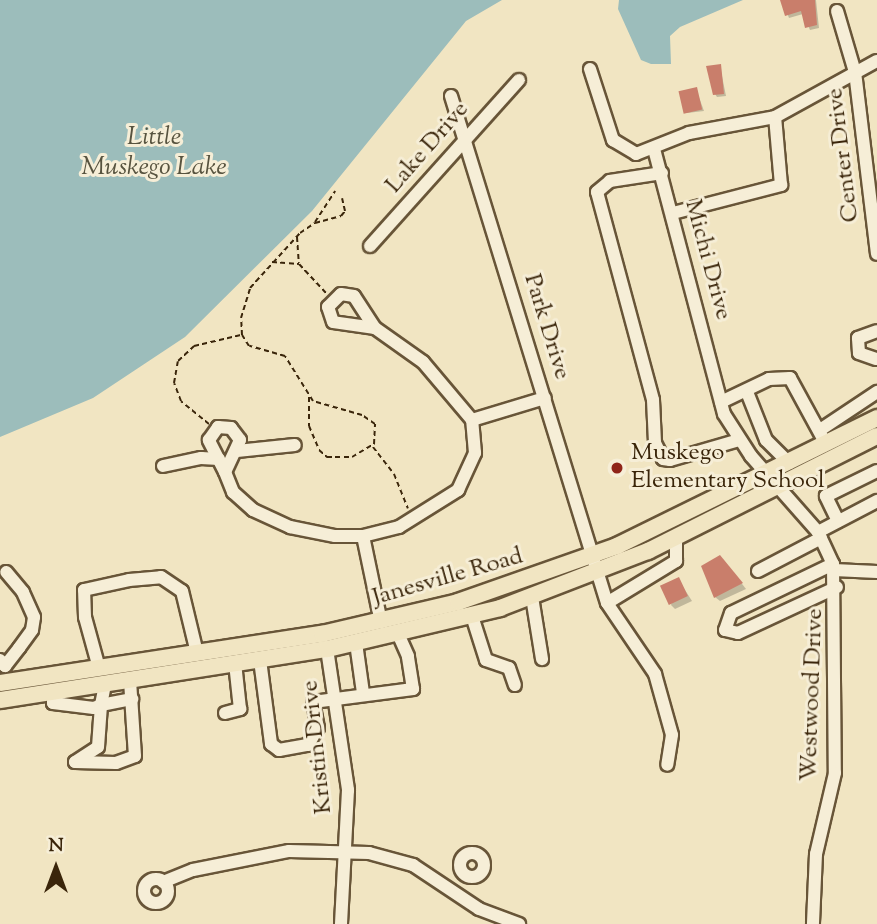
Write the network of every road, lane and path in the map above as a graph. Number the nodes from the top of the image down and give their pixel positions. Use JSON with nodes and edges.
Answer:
{"nodes":[{"id":1,"x":837,"y":11,"type":"dead end"},
{"id":2,"x":877,"y":61,"type":"edge"},
{"id":3,"x":590,"y":69,"type":"dead end"},
{"id":4,"x":855,"y":72,"type":"junction"},
{"id":5,"x":519,"y":80,"type":"dead end"},
{"id":6,"x":451,"y":96,"type":"dead end"},
{"id":7,"x":775,"y":117,"type":"junction"},
{"id":8,"x":462,"y":143,"type":"junction"},
{"id":9,"x":654,"y":149,"type":"junction"},
{"id":10,"x":662,"y":173,"type":"junction"},
{"id":11,"x":335,"y":191,"type":"dead end"},
{"id":12,"x":342,"y":198,"type":"dead end"},
{"id":13,"x":673,"y":213,"type":"junction"},
{"id":14,"x":315,"y":223,"type":"junction"},
{"id":15,"x":297,"y":236,"type":"junction"},
{"id":16,"x":370,"y":246,"type":"dead end"},
{"id":17,"x":877,"y":254,"type":"edge"},
{"id":18,"x":271,"y":262,"type":"junction"},
{"id":19,"x":299,"y":264,"type":"junction"},
{"id":20,"x":332,"y":299,"type":"junction"},
{"id":21,"x":375,"y":328,"type":"junction"},
{"id":22,"x":877,"y":331,"type":"edge"},
{"id":23,"x":242,"y":335,"type":"junction"},
{"id":24,"x":877,"y":359,"type":"edge"},
{"id":25,"x":877,"y":368,"type":"edge"},
{"id":26,"x":747,"y":392,"type":"junction"},
{"id":27,"x":877,"y":393,"type":"edge"},
{"id":28,"x":309,"y":397,"type":"junction"},
{"id":29,"x":545,"y":398,"type":"junction"},
{"id":30,"x":721,"y":402,"type":"junction"},
{"id":31,"x":877,"y":418,"type":"edge"},
{"id":32,"x":472,"y":421,"type":"junction"},
{"id":33,"x":215,"y":429,"type":"junction"},
{"id":34,"x":877,"y":436,"type":"edge"},
{"id":35,"x":739,"y":440,"type":"junction"},
{"id":36,"x":830,"y":442,"type":"junction"},
{"id":37,"x":295,"y":445,"type":"dead end"},
{"id":38,"x":372,"y":446,"type":"junction"},
{"id":39,"x":237,"y":451,"type":"junction"},
{"id":40,"x":219,"y":459,"type":"junction"},
{"id":41,"x":789,"y":463,"type":"junction"},
{"id":42,"x":163,"y":466,"type":"dead end"},
{"id":43,"x":877,"y":471,"type":"edge"},
{"id":44,"x":225,"y":472,"type":"junction"},
{"id":45,"x":771,"y":480,"type":"junction"},
{"id":46,"x":877,"y":501,"type":"edge"},
{"id":47,"x":413,"y":521,"type":"junction"},
{"id":48,"x":838,"y":521,"type":"junction"},
{"id":49,"x":819,"y":535,"type":"junction"},
{"id":50,"x":363,"y":536,"type":"junction"},
{"id":51,"x":676,"y":537,"type":"junction"},
{"id":52,"x":593,"y":556,"type":"junction"},
{"id":53,"x":834,"y":567,"type":"junction"},
{"id":54,"x":758,"y":571,"type":"dead end"},
{"id":55,"x":6,"y":572,"type":"dead end"},
{"id":56,"x":598,"y":572,"type":"junction"},
{"id":57,"x":877,"y":572,"type":"edge"},
{"id":58,"x":837,"y":587,"type":"junction"},
{"id":59,"x":532,"y":597,"type":"junction"},
{"id":60,"x":607,"y":603,"type":"junction"},
{"id":61,"x":472,"y":616,"type":"junction"},
{"id":62,"x":377,"y":622,"type":"junction"},
{"id":63,"x":404,"y":633,"type":"junction"},
{"id":64,"x":299,"y":638,"type":"junction"},
{"id":65,"x":352,"y":644,"type":"junction"},
{"id":66,"x":327,"y":649,"type":"junction"},
{"id":67,"x":542,"y":659,"type":"dead end"},
{"id":68,"x":0,"y":660,"type":"edge"},
{"id":69,"x":260,"y":660,"type":"junction"},
{"id":70,"x":199,"y":661,"type":"junction"},
{"id":71,"x":235,"y":663,"type":"junction"},
{"id":72,"x":124,"y":675,"type":"junction"},
{"id":73,"x":102,"y":676,"type":"junction"},
{"id":74,"x":0,"y":683,"type":"edge"},
{"id":75,"x":51,"y":683,"type":"junction"},
{"id":76,"x":514,"y":685,"type":"dead end"},
{"id":77,"x":363,"y":693,"type":"junction"},
{"id":78,"x":334,"y":697,"type":"junction"},
{"id":79,"x":132,"y":699,"type":"junction"},
{"id":80,"x":0,"y":700,"type":"edge"},
{"id":81,"x":101,"y":705,"type":"junction"},
{"id":82,"x":225,"y":713,"type":"dead end"},
{"id":83,"x":667,"y":765,"type":"dead end"},
{"id":84,"x":346,"y":853,"type":"junction"},
{"id":85,"x":466,"y":875,"type":"dead end"},
{"id":86,"x":163,"y":882,"type":"dead end"},
{"id":87,"x":454,"y":891,"type":"junction"},
{"id":88,"x":341,"y":924,"type":"edge"},
{"id":89,"x":519,"y":924,"type":"edge"},
{"id":90,"x":813,"y":924,"type":"edge"}],
"edges":[{"from":1,"to":4,"type":"street","name":"Center Drive"},
{"from":2,"to":4,"type":"street"},
{"from":3,"to":9,"type":"street"},
{"from":4,"to":7,"type":"street"},
{"from":4,"to":17,"type":"street","name":"Center Drive"},
{"from":5,"to":8,"type":"street","name":"Lake Drive"},
{"from":6,"to":8,"type":"street","name":"Park Drive"},
{"from":7,"to":9,"type":"street"},
{"from":7,"to":13,"type":"street"},
{"from":8,"to":16,"type":"street","name":"Lake Drive"},
{"from":8,"to":29,"type":"street","name":"Park Drive"},
{"from":9,"to":10,"type":"street","name":"Michi Drive"},
{"from":10,"to":13,"type":"street","name":"Michi Drive"},
{"from":10,"to":35,"type":"street"},
{"from":11,"to":14,"type":"path"},
{"from":12,"to":14,"type":"path"},
{"from":13,"to":30,"type":"street","name":"Michi Drive"},
{"from":14,"to":15,"type":"path"},
{"from":15,"to":18,"type":"path"},
{"from":15,"to":19,"type":"path"},
{"from":18,"to":19,"type":"path"},
{"from":18,"to":23,"type":"path"},
{"from":19,"to":20,"type":"path"},
{"from":20,"to":21,"type":"street"},
{"from":20,"to":21,"type":"street"},
{"from":21,"to":32,"type":"street"},
{"from":22,"to":24,"type":"street"},
{"from":23,"to":28,"type":"path"},
{"from":23,"to":33,"type":"path"},
{"from":24,"to":25,"type":"street"},
{"from":26,"to":30,"type":"street"},
{"from":26,"to":36,"type":"street"},
{"from":26,"to":41,"type":"street"},
{"from":27,"to":36,"type":"street"},
{"from":28,"to":38,"type":"path"},
{"from":28,"to":38,"type":"path"},
{"from":29,"to":32,"type":"street"},
{"from":29,"to":52,"type":"street","name":"Park Drive"},
{"from":30,"to":35,"type":"street","name":"Michi Drive"},
{"from":31,"to":36,"type":"main road","name":"Janesville Road"},
{"from":32,"to":47,"type":"street"},
{"from":33,"to":39,"type":"street"},
{"from":33,"to":40,"type":"street"},
{"from":34,"to":36,"type":"main road","name":"Janesville Road"},
{"from":35,"to":45,"type":"street","name":"Michi Drive"},
{"from":36,"to":41,"type":"main road","name":"Janesville Road"},
{"from":36,"to":45,"type":"main road","name":"Janesville Road"},
{"from":37,"to":39,"type":"street"},
{"from":38,"to":47,"type":"path"},
{"from":39,"to":44,"type":"street"},
{"from":40,"to":42,"type":"street"},
{"from":40,"to":44,"type":"street"},
{"from":41,"to":45,"type":"main road","name":"Janesville Road"},
{"from":43,"to":48,"type":"street"},
{"from":44,"to":50,"type":"street"},
{"from":45,"to":49,"type":"street","name":"Westwood Drive"},
{"from":45,"to":51,"type":"main road","name":"Janesville Road"},
{"from":45,"to":52,"type":"main road","name":"Janesville Road"},
{"from":46,"to":48,"type":"street"},
{"from":47,"to":50,"type":"street"},
{"from":48,"to":49,"type":"street"},
{"from":49,"to":53,"type":"street","name":"Westwood Drive"},
{"from":49,"to":54,"type":"street"},
{"from":50,"to":62,"type":"street"},
{"from":51,"to":56,"type":"main road","name":"Janesville Road"},
{"from":51,"to":60,"type":"street"},
{"from":52,"to":56,"type":"street","name":"Park Drive"},
{"from":52,"to":62,"type":"main road","name":"Janesville Road"},
{"from":53,"to":57,"type":"street"},
{"from":53,"to":58,"type":"street","name":"Westwood Drive"},
{"from":53,"to":58,"type":"street"},
{"from":55,"to":68,"type":"street"},
{"from":56,"to":59,"type":"main road","name":"Janesville Road"},
{"from":56,"to":60,"type":"street","name":"Park Drive"},
{"from":58,"to":90,"type":"street","name":"Westwood Drive"},
{"from":59,"to":61,"type":"main road","name":"Janesville Road"},
{"from":59,"to":67,"type":"street"},
{"from":60,"to":83,"type":"street","name":"Park Drive"},
{"from":61,"to":63,"type":"main road","name":"Janesville Road"},
{"from":61,"to":76,"type":"street"},
{"from":62,"to":63,"type":"main road"},
{"from":62,"to":64,"type":"main road","name":"Janesville Road"},
{"from":62,"to":65,"type":"main road"},
{"from":62,"to":66,"type":"main road"},
{"from":63,"to":65,"type":"main road","name":"Janesville Road"},
{"from":63,"to":77,"type":"street"},
{"from":64,"to":66,"type":"main road"},
{"from":64,"to":70,"type":"main road","name":"Janesville Road"},
{"from":65,"to":66,"type":"main road","name":"Janesville Road"},
{"from":65,"to":77,"type":"street"},
{"from":66,"to":69,"type":"main road","name":"Janesville Road"},
{"from":66,"to":78,"type":"street","name":"Kristin Drive"},
{"from":69,"to":71,"type":"main road","name":"Janesville Road"},
{"from":69,"to":78,"type":"street"},
{"from":70,"to":71,"type":"main road","name":"Janesville Road"},
{"from":70,"to":72,"type":"main road","name":"Janesville Road"},
{"from":70,"to":73,"type":"street"},
{"from":71,"to":82,"type":"street"},
{"from":72,"to":73,"type":"main road","name":"Janesville Road"},
{"from":72,"to":79,"type":"street"},
{"from":73,"to":75,"type":"main road","name":"Janesville Road"},
{"from":73,"to":81,"type":"street"},
{"from":74,"to":75,"type":"main road","name":"Janesville Road"},
{"from":75,"to":80,"type":"main road","name":"Janesville Road"},
{"from":75,"to":81,"type":"street"},
{"from":77,"to":78,"type":"street"},
{"from":78,"to":84,"type":"street","name":"Kristin Drive"},
{"from":79,"to":81,"type":"street"},
{"from":79,"to":81,"type":"street"},
{"from":84,"to":86,"type":"street"},
{"from":84,"to":87,"type":"street"},
{"from":84,"to":88,"type":"street","name":"Kristin Drive"},
{"from":85,"to":87,"type":"street"},
{"from":87,"to":89,"type":"street"}]}
